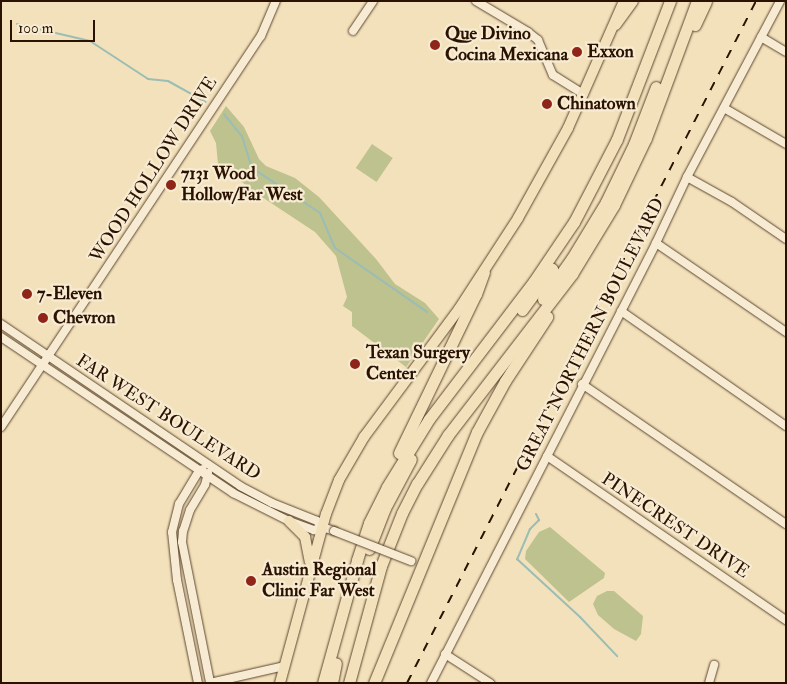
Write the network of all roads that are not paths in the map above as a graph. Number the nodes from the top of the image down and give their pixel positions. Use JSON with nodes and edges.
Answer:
{"nodes":[{"id":1,"x":276,"y":1,"type":"edge"},
{"id":2,"x":373,"y":1,"type":"edge"},
{"id":3,"x":476,"y":1,"type":"edge"},
{"id":4,"x":624,"y":1,"type":"edge"},
{"id":5,"x":632,"y":1,"type":"edge"},
{"id":6,"x":670,"y":1,"type":"edge"},
{"id":7,"x":678,"y":1,"type":"edge"},
{"id":8,"x":689,"y":1,"type":"edge"},
{"id":9,"x":697,"y":1,"type":"edge"},
{"id":10,"x":706,"y":1,"type":"edge"},
{"id":11,"x":780,"y":1,"type":"edge"},
{"id":12,"x":615,"y":24,"type":"junction"},
{"id":13,"x":353,"y":31,"type":"dead end"},
{"id":14,"x":761,"y":37,"type":"junction"},
{"id":15,"x":680,"y":44,"type":"junction"},
{"id":16,"x":786,"y":52,"type":"edge"},
{"id":17,"x":584,"y":94,"type":"junction"},
{"id":18,"x":724,"y":108,"type":"junction"},
{"id":19,"x":786,"y":144,"type":"edge"},
{"id":20,"x":687,"y":176,"type":"junction"},
{"id":21,"x":786,"y":238,"type":"edge"},
{"id":22,"x":656,"y":243,"type":"junction"},
{"id":23,"x":484,"y":272,"type":"junction"},
{"id":24,"x":572,"y":274,"type":"junction"},
{"id":25,"x":621,"y":311,"type":"junction"},
{"id":26,"x":1,"y":324,"type":"edge"},
{"id":27,"x":786,"y":332,"type":"edge"},
{"id":28,"x":1,"y":338,"type":"edge"},
{"id":29,"x":49,"y":357,"type":"junction"},
{"id":30,"x":42,"y":366,"type":"junction"},
{"id":31,"x":582,"y":384,"type":"junction"},
{"id":32,"x":786,"y":426,"type":"edge"},
{"id":33,"x":1,"y":427,"type":"edge"},
{"id":34,"x":547,"y":456,"type":"junction"},
{"id":35,"x":209,"y":466,"type":"junction"},
{"id":36,"x":199,"y":471,"type":"junction"},
{"id":37,"x":208,"y":477,"type":"junction"},
{"id":38,"x":386,"y":487,"type":"junction"},
{"id":39,"x":289,"y":521,"type":"junction"},
{"id":40,"x":786,"y":524,"type":"edge"},
{"id":41,"x":322,"y":527,"type":"junction"},
{"id":42,"x":416,"y":563,"type":"junction"},
{"id":43,"x":310,"y":572,"type":"junction"},
{"id":44,"x":188,"y":574,"type":"junction"},
{"id":45,"x":177,"y":580,"type":"junction"},
{"id":46,"x":786,"y":620,"type":"edge"},
{"id":47,"x":445,"y":654,"type":"junction"},
{"id":48,"x":285,"y":666,"type":"junction"},
{"id":49,"x":714,"y":666,"type":"dead end"},
{"id":50,"x":332,"y":682,"type":"edge"},
{"id":51,"x":198,"y":683,"type":"edge"},
{"id":52,"x":210,"y":683,"type":"edge"},
{"id":53,"x":280,"y":683,"type":"edge"},
{"id":54,"x":349,"y":683,"type":"edge"},
{"id":55,"x":374,"y":683,"type":"edge"},
{"id":56,"x":430,"y":683,"type":"edge"},
{"id":57,"x":490,"y":683,"type":"edge"},
{"id":58,"x":709,"y":683,"type":"edge"}],
"edges":[{"from":1,"to":29,"type":"street","name":"WOOD HOLLOW DRIVE"},
{"from":2,"to":13,"type":"street"},
{"from":3,"to":17,"type":"street"},
{"from":4,"to":12,"type":"main road"},
{"from":5,"to":12,"type":"highway"},
{"from":6,"to":38,"type":"highway"},
{"from":7,"to":50,"type":"highway"},
{"from":8,"to":50,"type":"highway"},
{"from":9,"to":15,"type":"highway"},
{"from":10,"to":15,"type":"highway"},
{"from":11,"to":14,"type":"street","name":"GREAT NORTHERN BOULEVARD"},
{"from":12,"to":17,"type":"main road"},
{"from":14,"to":16,"type":"street"},
{"from":14,"to":18,"type":"street","name":"GREAT NORTHERN BOULEVARD"},
{"from":15,"to":24,"type":"highway"},
{"from":17,"to":23,"type":"main road"},
{"from":18,"to":19,"type":"street"},
{"from":18,"to":20,"type":"street","name":"GREAT NORTHERN BOULEVARD"},
{"from":20,"to":21,"type":"street"},
{"from":20,"to":22,"type":"street","name":"GREAT NORTHERN BOULEVARD"},
{"from":22,"to":25,"type":"street","name":"GREAT NORTHERN BOULEVARD"},
{"from":22,"to":27,"type":"street"},
{"from":23,"to":38,"type":"highway"},
{"from":23,"to":41,"type":"main road"},
{"from":24,"to":42,"type":"highway"},
{"from":24,"to":54,"type":"highway"},
{"from":25,"to":31,"type":"street","name":"GREAT NORTHERN BOULEVARD"},
{"from":25,"to":32,"type":"street"},
{"from":26,"to":29,"type":"street","name":"FAR WEST BOULEVARD"},
{"from":28,"to":30,"type":"street","name":"FAR WEST BOULEVARD"},
{"from":29,"to":30,"type":"street","name":"WOOD HOLLOW DRIVE"},
{"from":29,"to":35,"type":"street","name":"FAR WEST BOULEVARD"},
{"from":30,"to":33,"type":"street","name":"WOOD HOLLOW DRIVE"},
{"from":30,"to":36,"type":"street","name":"FAR WEST BOULEVARD"},
{"from":31,"to":34,"type":"street","name":"GREAT NORTHERN BOULEVARD"},
{"from":31,"to":40,"type":"street"},
{"from":34,"to":46,"type":"street","name":"PINECREST DRIVE"},
{"from":34,"to":47,"type":"street","name":"GREAT NORTHERN BOULEVARD"},
{"from":35,"to":36,"type":"street"},
{"from":35,"to":37,"type":"street"},
{"from":35,"to":41,"type":"street","name":"FAR WEST BOULEVARD"},
{"from":36,"to":37,"type":"street","name":"FAR WEST BOULEVARD"},
{"from":36,"to":45,"type":"street"},
{"from":37,"to":39,"type":"street","name":"FAR WEST BOULEVARD"},
{"from":37,"to":44,"type":"street"},
{"from":38,"to":50,"type":"highway"},
{"from":39,"to":41,"type":"street","name":"FAR WEST BOULEVARD"},
{"from":39,"to":43,"type":"main road"},
{"from":41,"to":42,"type":"street","name":"FAR WEST BOULEVARD","bridge":true},
{"from":41,"to":43,"type":"main road"},
{"from":42,"to":55,"type":"highway"},
{"from":43,"to":48,"type":"main road"},
{"from":44,"to":45,"type":"street"},
{"from":44,"to":52,"type":"street"},
{"from":45,"to":51,"type":"street"},
{"from":47,"to":56,"type":"street","name":"GREAT NORTHERN BOULEVARD"},
{"from":47,"to":57,"type":"street"},
{"from":48,"to":52,"type":"street"},
{"from":48,"to":53,"type":"main road"},
{"from":49,"to":58,"type":"street"}]}
